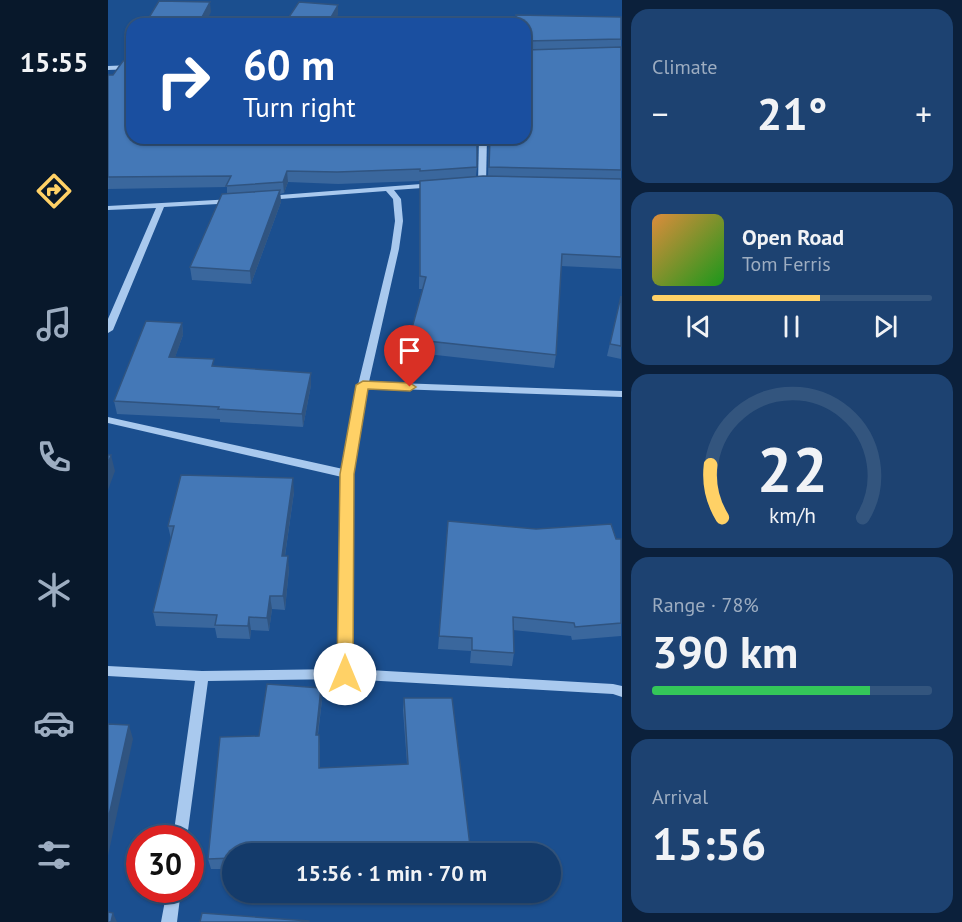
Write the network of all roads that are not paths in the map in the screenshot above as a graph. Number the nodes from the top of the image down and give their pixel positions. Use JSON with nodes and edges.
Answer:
{"nodes":[{"id":1,"x":126,"y":67,"type":"edge"},
{"id":2,"x":108,"y":68,"type":"edge"},
{"id":3,"x":483,"y":144,"type":"edge"},
{"id":4,"x":470,"y":183,"type":"edge"},
{"id":5,"x":482,"y":183,"type":"junction"},
{"id":6,"x":493,"y":183,"type":"edge"},
{"id":7,"x":447,"y":185,"type":"edge"},
{"id":8,"x":388,"y":188,"type":"junction"},
{"id":9,"x":263,"y":198,"type":"edge"},
{"id":10,"x":240,"y":200,"type":"edge"},
{"id":11,"x":160,"y":207,"type":"junction"},
{"id":12,"x":108,"y":208,"type":"edge"},
{"id":13,"x":108,"y":330,"type":"edge"},
{"id":14,"x":363,"y":385,"type":"junction"},
{"id":15,"x":621,"y":394,"type":"edge"},
{"id":16,"x":108,"y":420,"type":"edge"},
{"id":17,"x":347,"y":474,"type":"junction"},
{"id":18,"x":108,"y":671,"type":"edge"},
{"id":19,"x":345,"y":674,"type":"junction"},
{"id":20,"x":202,"y":676,"type":"junction"},
{"id":21,"x":621,"y":692,"type":"edge"},
{"id":22,"x":182,"y":825,"type":"edge"},
{"id":23,"x":172,"y":903,"type":"edge"},
{"id":24,"x":169,"y":922,"type":"edge"}],
"edges":[{"from":1,"to":2,"type":"street"},
{"from":3,"to":5,"type":"street"},
{"from":4,"to":5,"type":"street"},
{"from":5,"to":6,"type":"street"},
{"from":7,"to":8,"type":"street"},
{"from":8,"to":9,"type":"street"},
{"from":8,"to":14,"type":"street"},
{"from":10,"to":11,"type":"street"},
{"from":11,"to":12,"type":"street"},
{"from":11,"to":13,"type":"street"},
{"from":14,"to":15,"type":"street"},
{"from":14,"to":17,"type":"street"},
{"from":16,"to":17,"type":"street"},
{"from":17,"to":19,"type":"street"},
{"from":18,"to":20,"type":"street"},
{"from":19,"to":20,"type":"street"},
{"from":19,"to":21,"type":"street"},
{"from":20,"to":22,"type":"street"},
{"from":23,"to":24,"type":"street"}]}
